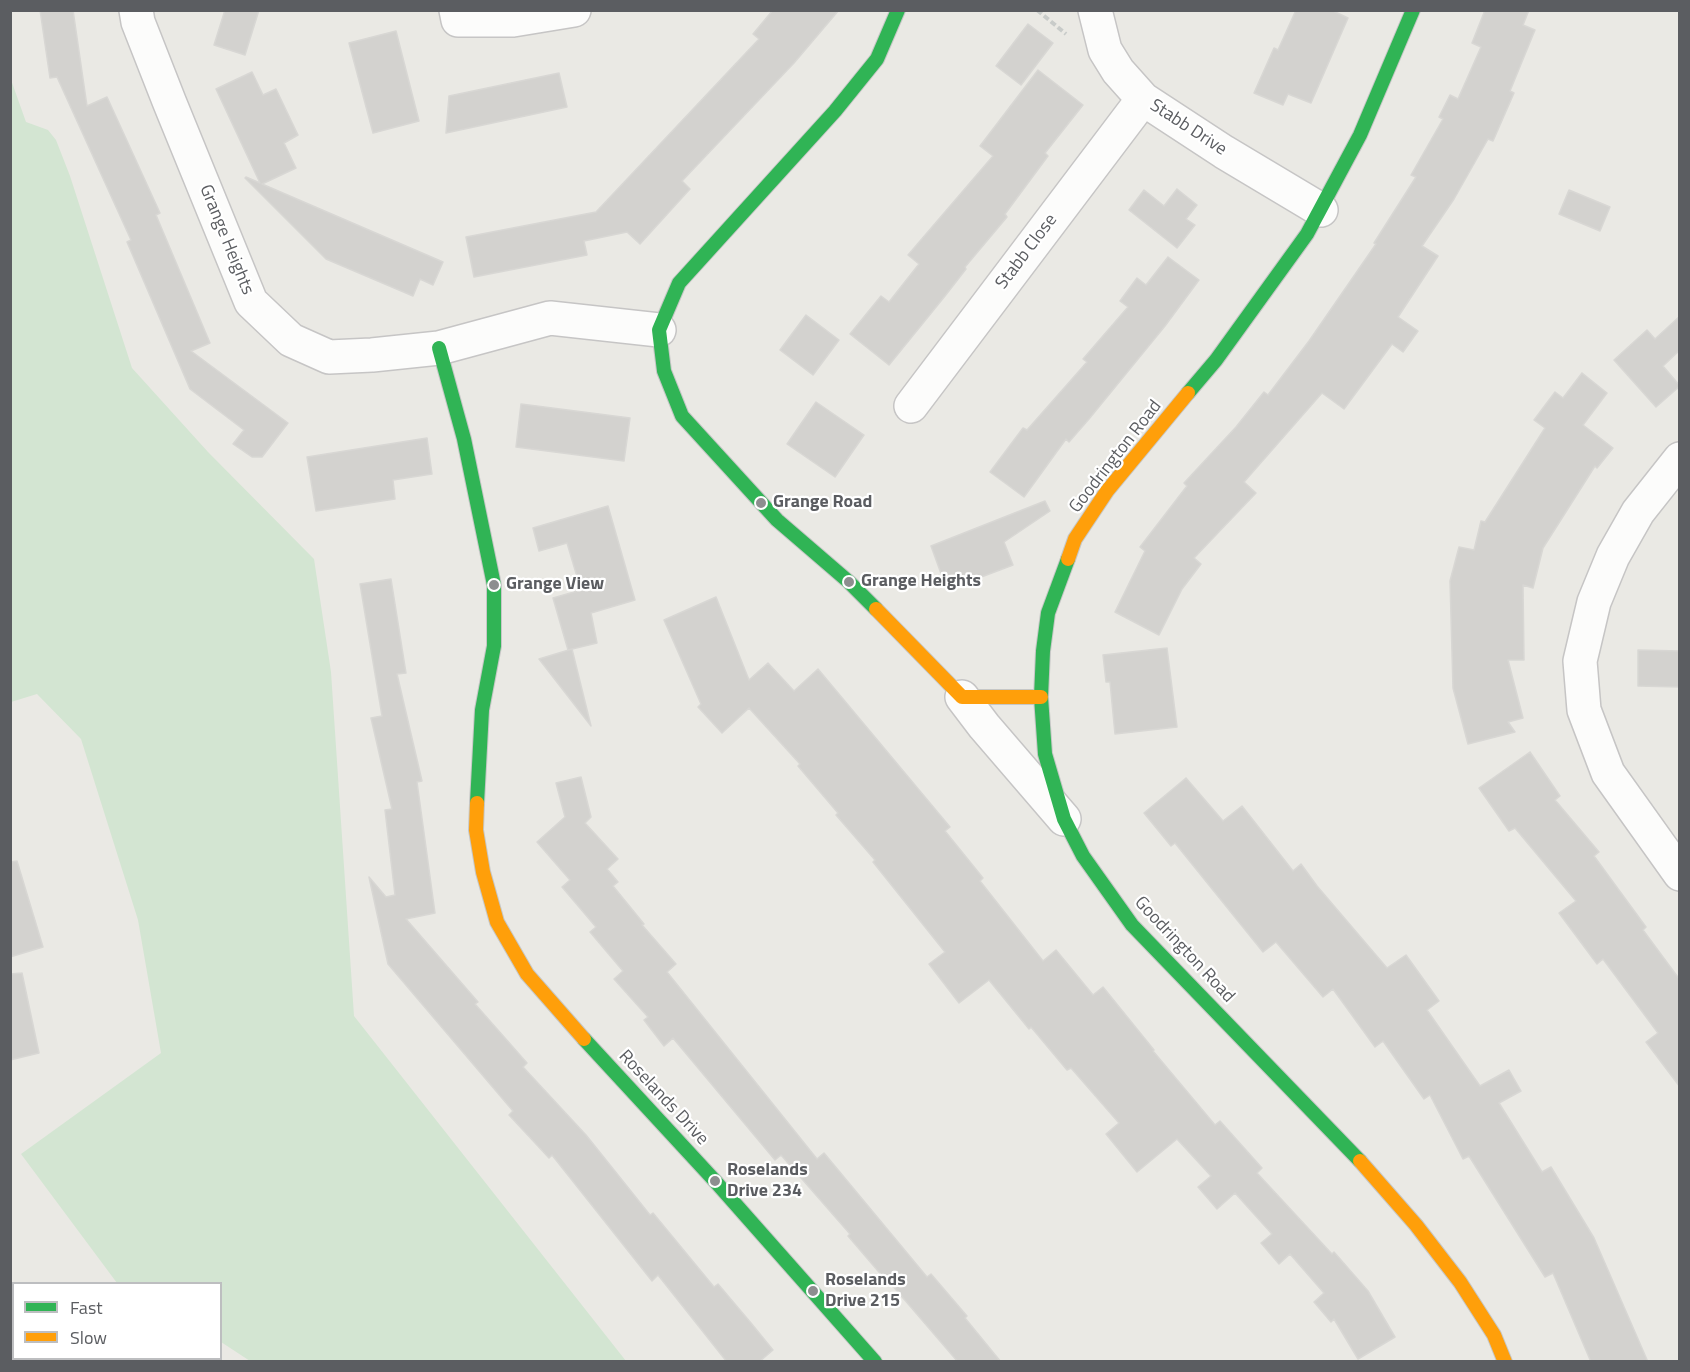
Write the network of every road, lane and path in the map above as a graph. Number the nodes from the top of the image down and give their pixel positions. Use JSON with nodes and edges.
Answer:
{"nodes":[{"id":1,"x":136,"y":10,"type":"edge"},
{"id":2,"x":456,"y":10,"type":"edge"},
{"id":3,"x":574,"y":10,"type":"edge"},
{"id":4,"x":898,"y":10,"type":"edge"},
{"id":5,"x":1095,"y":10,"type":"edge"},
{"id":6,"x":1413,"y":10,"type":"edge"},
{"id":7,"x":1143,"y":99,"type":"junction"},
{"id":8,"x":1321,"y":210,"type":"junction"},
{"id":9,"x":659,"y":330,"type":"junction"},
{"id":10,"x":439,"y":348,"type":"junction"},
{"id":11,"x":911,"y":406,"type":"dead end"},
{"id":12,"x":1680,"y":459,"type":"edge"},
{"id":13,"x":962,"y":697,"type":"junction"},
{"id":14,"x":1041,"y":697,"type":"junction"},
{"id":15,"x":1064,"y":819,"type":"junction"},
{"id":16,"x":1680,"y":874,"type":"edge"},
{"id":17,"x":875,"y":1362,"type":"edge"},
{"id":18,"x":1505,"y":1362,"type":"edge"}],
"edges":[{"from":1,"to":10,"type":"street","name":"Grange Heights"},
{"from":2,"to":3,"type":"street"},
{"from":4,"to":9,"type":"street"},
{"from":5,"to":7,"type":"street","name":"Stabb Drive"},
{"from":6,"to":8,"type":"street","name":"Goodrington Road"},
{"from":7,"to":8,"type":"street","name":"Stabb Drive"},
{"from":7,"to":11,"type":"street","name":"Stabb Close"},
{"from":8,"to":14,"type":"street","name":"Goodrington Road"},
{"from":9,"to":10,"type":"street","name":"Grange Heights"},
{"from":9,"to":13,"type":"street"},
{"from":10,"to":17,"type":"street","name":"Roselands Drive"},
{"from":12,"to":16,"type":"street"},
{"from":13,"to":14,"type":"street"},
{"from":13,"to":15,"type":"street"},
{"from":14,"to":15,"type":"street","name":"Goodrington Road"},
{"from":15,"to":18,"type":"street","name":"Goodrington Road"}]}
